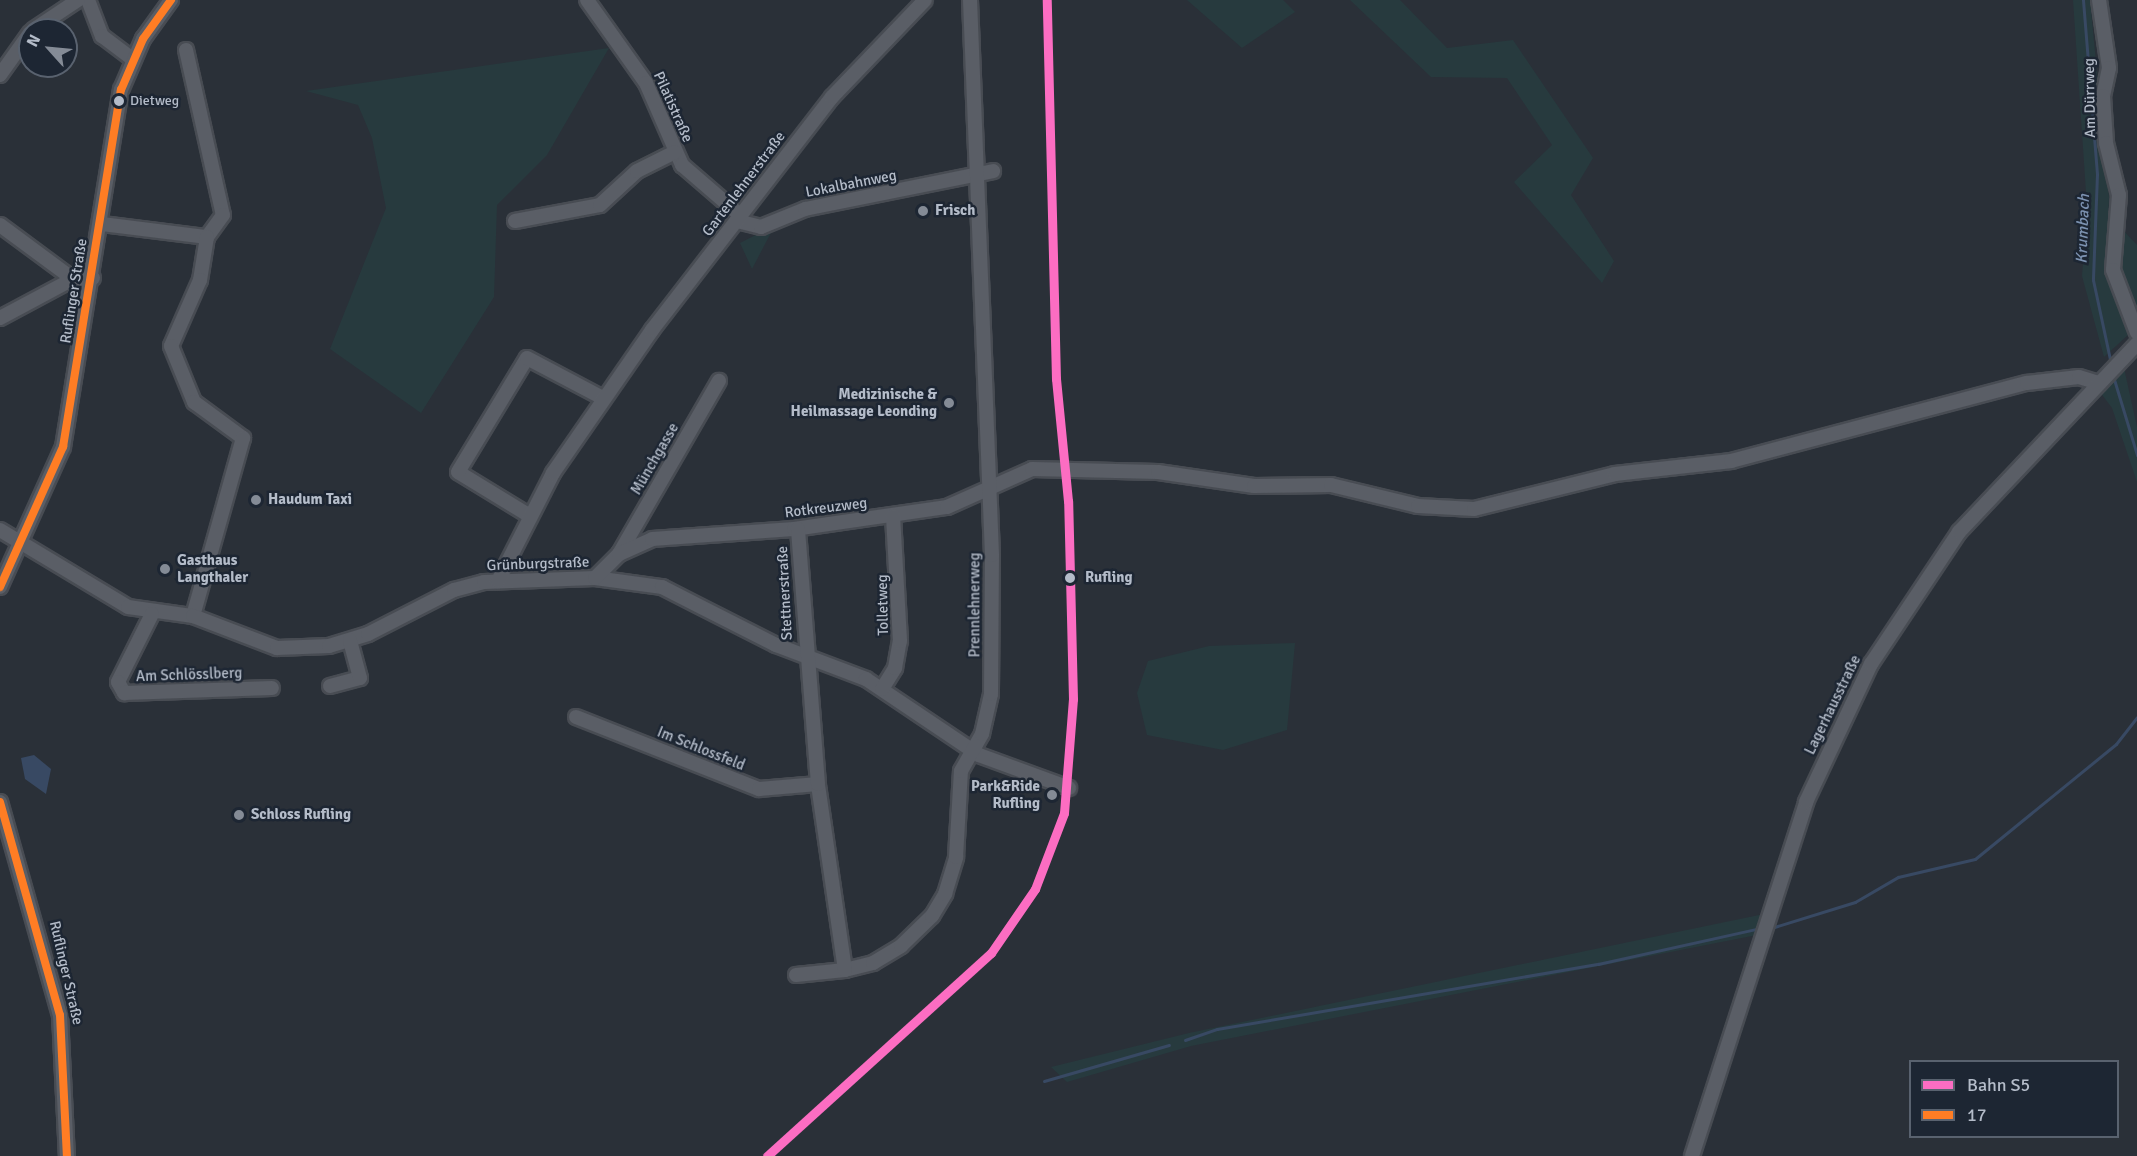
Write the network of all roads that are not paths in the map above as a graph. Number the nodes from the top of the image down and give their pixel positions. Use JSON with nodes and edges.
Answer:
{"nodes":[{"id":1,"x":78,"y":0,"type":"edge"},
{"id":2,"x":88,"y":0,"type":"edge"},
{"id":3,"x":171,"y":0,"type":"edge"},
{"id":4,"x":587,"y":0,"type":"edge"},
{"id":5,"x":924,"y":0,"type":"edge"},
{"id":6,"x":970,"y":0,"type":"edge"},
{"id":7,"x":2099,"y":0,"type":"edge"},
{"id":8,"x":51,"y":18,"type":"edge"},
{"id":9,"x":18,"y":50,"type":"edge"},
{"id":10,"x":186,"y":50,"type":"dead end"},
{"id":11,"x":133,"y":59,"type":"junction"},
{"id":12,"x":0,"y":75,"type":"edge"},
{"id":13,"x":675,"y":152,"type":"junction"},
{"id":14,"x":993,"y":171,"type":"dead end"},
{"id":15,"x":974,"y":176,"type":"junction"},
{"id":16,"x":739,"y":218,"type":"junction"},
{"id":17,"x":515,"y":221,"type":"dead end"},
{"id":18,"x":102,"y":224,"type":"junction"},
{"id":19,"x":0,"y":225,"type":"edge"},
{"id":20,"x":207,"y":237,"type":"junction"},
{"id":21,"x":93,"y":278,"type":"junction"},
{"id":22,"x":73,"y":279,"type":"junction"},
{"id":23,"x":0,"y":318,"type":"edge"},
{"id":24,"x":2137,"y":333,"type":"edge"},
{"id":25,"x":2137,"y":344,"type":"edge"},
{"id":26,"x":719,"y":381,"type":"dead end"},
{"id":27,"x":2099,"y":383,"type":"junction"},
{"id":28,"x":603,"y":398,"type":"junction"},
{"id":29,"x":988,"y":489,"type":"junction"},
{"id":30,"x":530,"y":516,"type":"junction"},
{"id":31,"x":893,"y":516,"type":"junction"},
{"id":32,"x":798,"y":529,"type":"junction"},
{"id":33,"x":0,"y":530,"type":"edge"},
{"id":34,"x":22,"y":541,"type":"junction"},
{"id":35,"x":620,"y":554,"type":"junction"},
{"id":36,"x":595,"y":578,"type":"junction"},
{"id":37,"x":498,"y":581,"type":"junction"},
{"id":38,"x":0,"y":587,"type":"edge"},
{"id":39,"x":152,"y":614,"type":"junction"},
{"id":40,"x":193,"y":616,"type":"junction"},
{"id":41,"x":350,"y":640,"type":"junction"},
{"id":42,"x":805,"y":656,"type":"junction"},
{"id":43,"x":330,"y":686,"type":"dead end"},
{"id":44,"x":272,"y":688,"type":"dead end"},
{"id":45,"x":882,"y":689,"type":"junction"},
{"id":46,"x":576,"y":717,"type":"dead end"},
{"id":47,"x":969,"y":750,"type":"junction"},
{"id":48,"x":818,"y":784,"type":"junction"},
{"id":49,"x":1069,"y":788,"type":"dead end"},
{"id":50,"x":0,"y":802,"type":"edge"},
{"id":51,"x":845,"y":970,"type":"junction"},
{"id":52,"x":796,"y":975,"type":"dead end"},
{"id":53,"x":67,"y":1156,"type":"edge"},
{"id":54,"x":1692,"y":1156,"type":"edge"}],
"edges":[{"from":1,"to":8,"type":"street"},
{"from":2,"to":11,"type":"street"},
{"from":3,"to":11,"type":"street","name":"Ruflinger Straße"},
{"from":4,"to":13,"type":"street","name":"Pilatistraße"},
{"from":5,"to":16,"type":"street","name":"Gartenlehnerstraße"},
{"from":6,"to":15,"type":"street"},
{"from":7,"to":24,"type":"street","name":"Am Dürrweg"},
{"from":9,"to":12,"type":"street"},
{"from":10,"to":20,"type":"street"},
{"from":11,"to":18,"type":"street","name":"Ruflinger Straße"},
{"from":13,"to":16,"type":"street","name":"Pilatistraße"},
{"from":13,"to":17,"type":"street"},
{"from":14,"to":15,"type":"street","name":"Lokalbahnweg"},
{"from":15,"to":16,"type":"street","name":"Lokalbahnweg"},
{"from":15,"to":29,"type":"street","name":"Prennlehnerweg"},
{"from":16,"to":28,"type":"street","name":"Gartenlehnerstraße"},
{"from":18,"to":20,"type":"street"},
{"from":18,"to":21,"type":"street","name":"Ruflinger Straße"},
{"from":19,"to":22,"type":"street"},
{"from":20,"to":40,"type":"street"},
{"from":21,"to":22,"type":"street"},
{"from":21,"to":34,"type":"street","name":"Ruflinger Straße"},
{"from":22,"to":23,"type":"street"},
{"from":25,"to":27,"type":"street","name":"Lagerhausstraße"},
{"from":26,"to":35,"type":"street","name":"Münchgasse"},
{"from":27,"to":29,"type":"street","name":"Rotkreuzweg"},
{"from":27,"to":54,"type":"street","name":"Lagerhausstraße"},
{"from":28,"to":30,"type":"street","name":"Gartenlehnerstraße"},
{"from":28,"to":30,"type":"street"},
{"from":29,"to":31,"type":"street","name":"Rotkreuzweg"},
{"from":29,"to":47,"type":"street","name":"Prennlehnerweg"},
{"from":30,"to":37,"type":"street","name":"Gartenlehnerstraße"},
{"from":31,"to":32,"type":"street","name":"Rotkreuzweg"},
{"from":31,"to":45,"type":"street","name":"Tolletweg"},
{"from":32,"to":35,"type":"street","name":"Rotkreuzweg"},
{"from":32,"to":42,"type":"street","name":"Stettnerstraße"},
{"from":33,"to":34,"type":"street","name":"Grünburgstraße"},
{"from":34,"to":38,"type":"street","name":"Ruflinger Straße"},
{"from":34,"to":39,"type":"street","name":"Grünburgstraße"},
{"from":35,"to":36,"type":"street","name":"Rotkreuzweg"},
{"from":36,"to":37,"type":"street","name":"Grünburgstraße"},
{"from":36,"to":42,"type":"street","name":"Grünburgstraße"},
{"from":37,"to":41,"type":"street","name":"Grünburgstraße"},
{"from":39,"to":40,"type":"street","name":"Grünburgstraße"},
{"from":39,"to":44,"type":"street","name":"Am Schlösslberg"},
{"from":40,"to":41,"type":"street","name":"Grünburgstraße"},
{"from":41,"to":43,"type":"street"},
{"from":42,"to":45,"type":"street","name":"Grünburgstraße"},
{"from":42,"to":48,"type":"street"},
{"from":45,"to":47,"type":"street","name":"Grünburgstraße"},
{"from":46,"to":48,"type":"street","name":"Im Schlossfeld"},
{"from":47,"to":49,"type":"street","name":"Grünburgstraße"},
{"from":47,"to":51,"type":"street","name":"Prennlehnerweg"},
{"from":48,"to":51,"type":"street"},
{"from":50,"to":53,"type":"street","name":"Ruflinger Straße"},
{"from":51,"to":52,"type":"street"}]}
